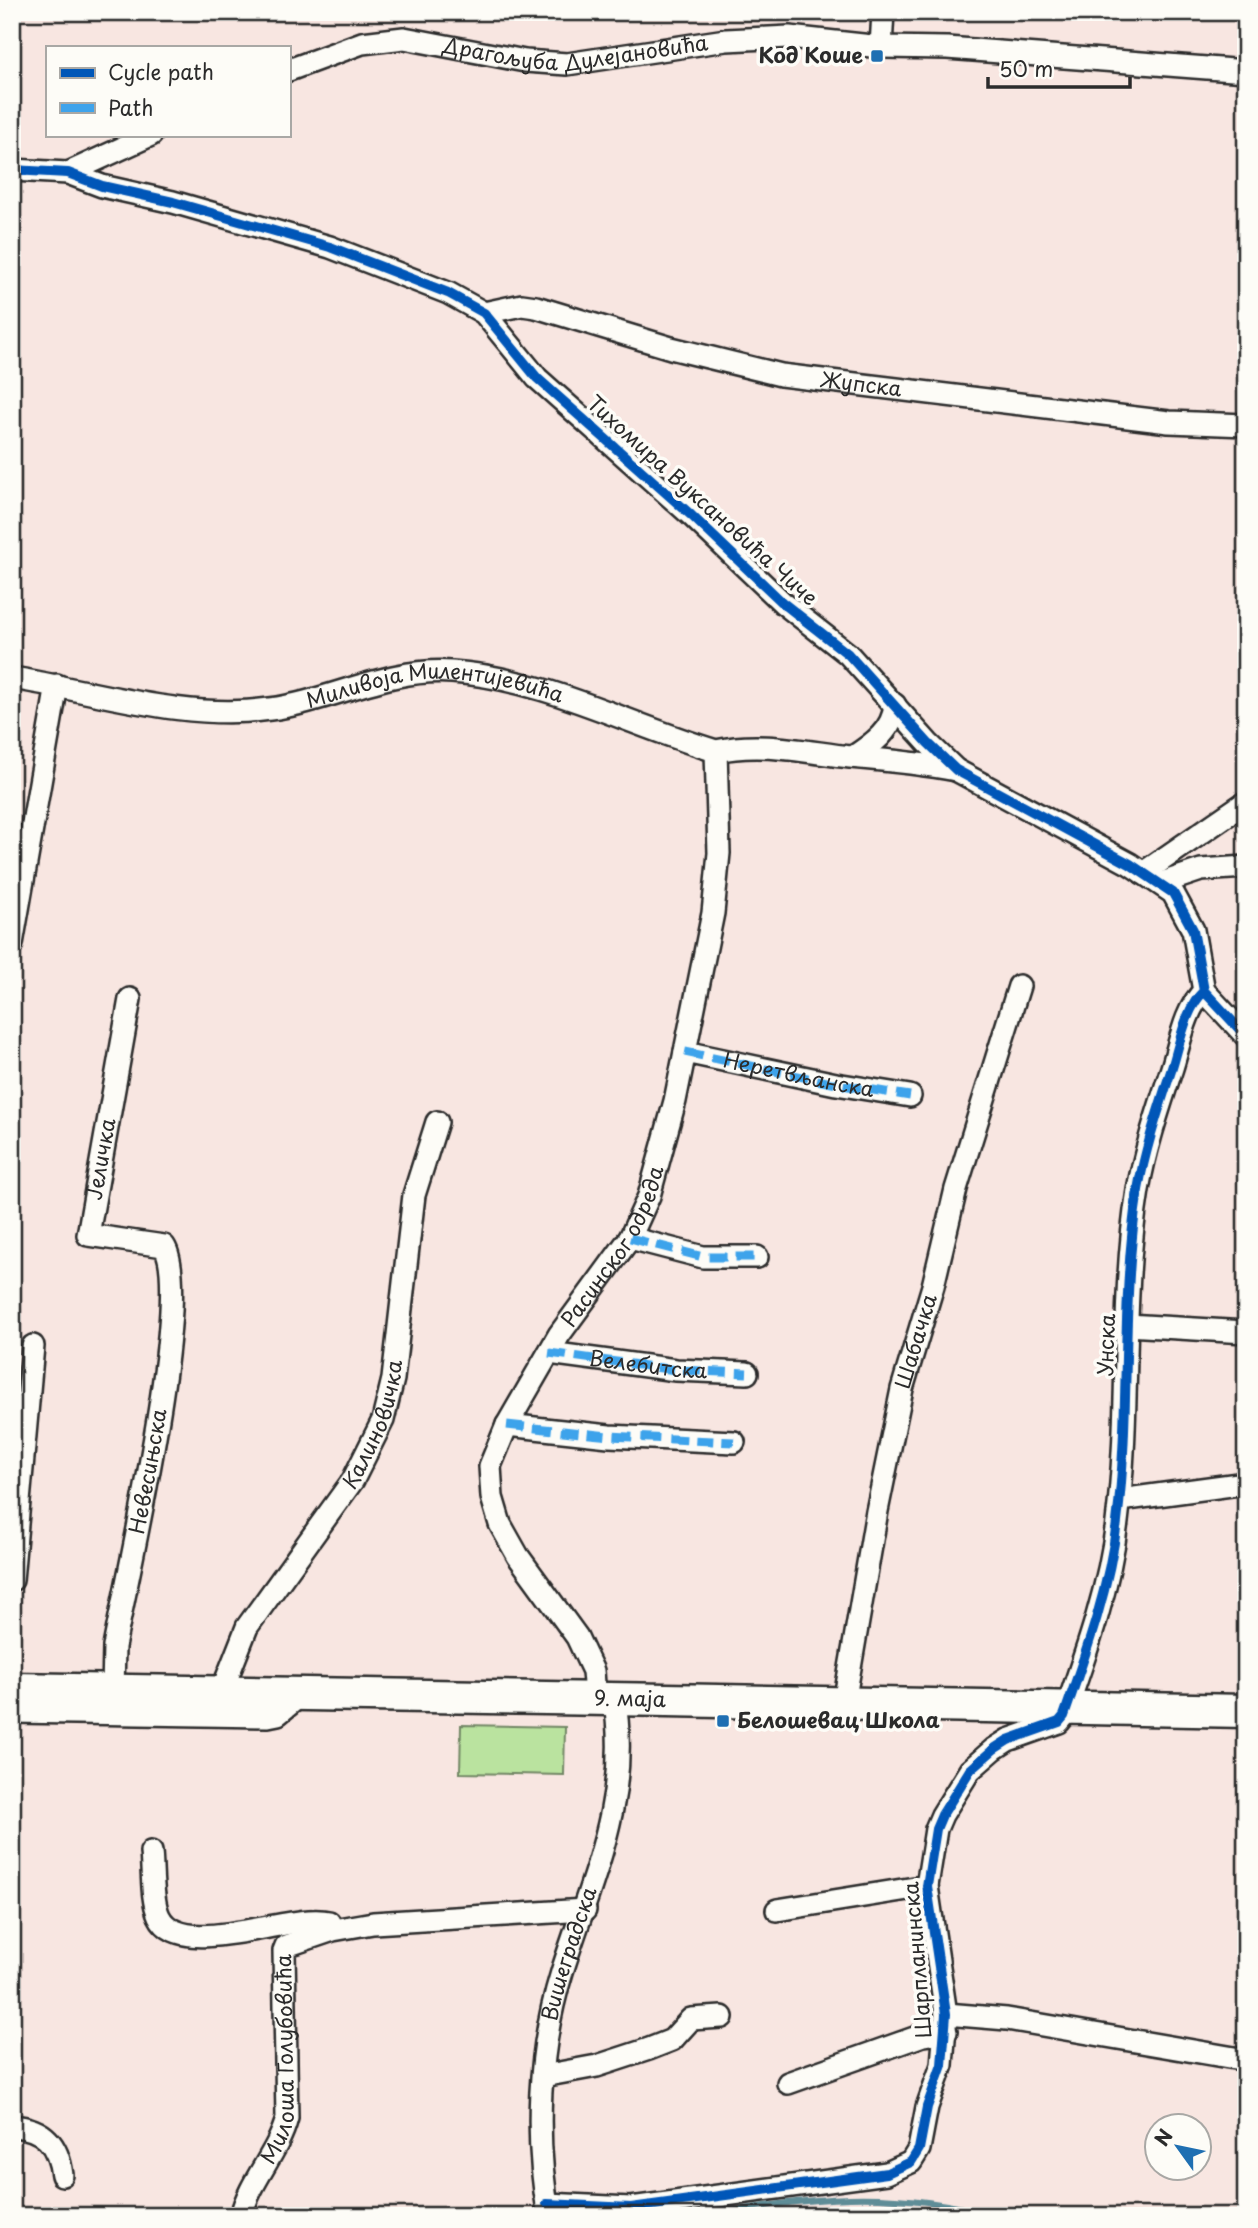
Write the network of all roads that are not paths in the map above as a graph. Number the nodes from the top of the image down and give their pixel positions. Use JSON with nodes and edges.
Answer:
{"nodes":[{"id":1,"x":883,"y":12,"type":"edge"},
{"id":2,"x":881,"y":47,"type":"junction"},
{"id":3,"x":290,"y":70,"type":"edge"},
{"id":4,"x":1246,"y":71,"type":"edge"},
{"id":5,"x":149,"y":136,"type":"edge"},
{"id":6,"x":12,"y":170,"type":"edge"},
{"id":7,"x":68,"y":173,"type":"junction"},
{"id":8,"x":484,"y":313,"type":"junction"},
{"id":9,"x":1246,"y":425,"type":"edge"},
{"id":10,"x":12,"y":678,"type":"edge"},
{"id":11,"x":57,"y":685,"type":"junction"},
{"id":12,"x":895,"y":705,"type":"junction"},
{"id":13,"x":716,"y":751,"type":"junction"},
{"id":14,"x":853,"y":757,"type":"junction"},
{"id":15,"x":956,"y":770,"type":"junction"},
{"id":16,"x":1246,"y":802,"type":"edge"},
{"id":17,"x":1246,"y":866,"type":"edge"},
{"id":18,"x":1143,"y":873,"type":"junction"},
{"id":19,"x":1162,"y":883,"type":"junction"},
{"id":20,"x":12,"y":944,"type":"edge"},
{"id":21,"x":1019,"y":986,"type":"dead end"},
{"id":22,"x":1205,"y":991,"type":"junction"},
{"id":23,"x":131,"y":999,"type":"dead end"},
{"id":24,"x":1246,"y":1036,"type":"edge"},
{"id":25,"x":685,"y":1052,"type":"junction"},
{"id":26,"x":910,"y":1096,"type":"dead end"},
{"id":27,"x":438,"y":1122,"type":"dead end"},
{"id":28,"x":630,"y":1238,"type":"junction"},
{"id":29,"x":169,"y":1252,"type":"joint"},
{"id":30,"x":757,"y":1257,"type":"dead end"},
{"id":31,"x":1127,"y":1325,"type":"junction"},
{"id":32,"x":1246,"y":1332,"type":"edge"},
{"id":33,"x":33,"y":1346,"type":"dead end"},
{"id":34,"x":549,"y":1353,"type":"junction"},
{"id":35,"x":747,"y":1373,"type":"dead end"},
{"id":36,"x":507,"y":1425,"type":"junction"},
{"id":37,"x":734,"y":1442,"type":"dead end"},
{"id":38,"x":1246,"y":1483,"type":"edge"},
{"id":39,"x":1120,"y":1500,"type":"junction"},
{"id":40,"x":12,"y":1580,"type":"edge"},
{"id":41,"x":12,"y":1689,"type":"edge"},
{"id":42,"x":113,"y":1690,"type":"junction"},
{"id":43,"x":222,"y":1693,"type":"junction"},
{"id":44,"x":301,"y":1695,"type":"junction"},
{"id":45,"x":605,"y":1697,"type":"junction"},
{"id":46,"x":844,"y":1703,"type":"junction"},
{"id":47,"x":1068,"y":1706,"type":"junction"},
{"id":48,"x":1246,"y":1711,"type":"edge"},
{"id":49,"x":12,"y":1712,"type":"edge"},
{"id":50,"x":151,"y":1852,"type":"dead end"},
{"id":51,"x":928,"y":1885,"type":"junction"},
{"id":52,"x":586,"y":1910,"type":"junction"},
{"id":53,"x":777,"y":1910,"type":"dead end"},
{"id":54,"x":334,"y":1930,"type":"junction"},
{"id":55,"x":722,"y":2017,"type":"dead end"},
{"id":56,"x":946,"y":2023,"type":"junction"},
{"id":57,"x":1246,"y":2060,"type":"edge"},
{"id":58,"x":543,"y":2076,"type":"junction"},
{"id":59,"x":788,"y":2083,"type":"dead end"},
{"id":60,"x":12,"y":2126,"type":"edge"},
{"id":61,"x":62,"y":2175,"type":"dead end"},
{"id":62,"x":548,"y":2210,"type":"edge"},
{"id":63,"x":241,"y":2216,"type":"edge"}],
"edges":[{"from":1,"to":2,"type":"street"},
{"from":2,"to":3,"type":"street","name":"Драгољуба Дулејановића"},
{"from":2,"to":4,"type":"street","name":"Драгољуба Дулејановића"},
{"from":5,"to":7,"type":"street"},
{"from":6,"to":7,"type":"street","name":"Тихомира Вуксановића Чиче"},
{"from":7,"to":8,"type":"street","name":"Тихомира Вуксановића Чиче"},
{"from":8,"to":9,"type":"street","name":"Жупска"},
{"from":8,"to":12,"type":"street","name":"Тихомира Вуксановића Чиче"},
{"from":10,"to":11,"type":"street","name":"Миливоја Милентијевића"},
{"from":11,"to":13,"type":"street","name":"Миливоја Милентијевића"},
{"from":11,"to":20,"type":"street"},
{"from":12,"to":14,"type":"street"},
{"from":12,"to":15,"type":"street","name":"Тихомира Вуксановића Чиче"},
{"from":13,"to":14,"type":"street","name":"Миливоја Милентијевића"},
{"from":13,"to":25,"type":"street","name":"Расинског одреда"},
{"from":14,"to":15,"type":"street","name":"Миливоја Милентијевића"},
{"from":15,"to":18,"type":"street","name":"Тихомира Вуксановића Чиче"},
{"from":16,"to":18,"type":"street"},
{"from":17,"to":19,"type":"street"},
{"from":18,"to":19,"type":"street","name":"Тихомира Вуксановића Чиче"},
{"from":19,"to":22,"type":"street","name":"Тихомира Вуксановића Чиче"},
{"from":21,"to":46,"type":"street","name":"Шабачка"},
{"from":22,"to":24,"type":"street"},
{"from":22,"to":31,"type":"street","name":"Унска"},
{"from":23,"to":29,"type":"street","name":"Јеличка"},
{"from":25,"to":26,"type":"street","name":"Неретвљанска"},
{"from":25,"to":28,"type":"street","name":"Расинског одреда"},
{"from":27,"to":43,"type":"street","name":"Калиновичка"},
{"from":28,"to":30,"type":"street"},
{"from":28,"to":34,"type":"street","name":"Расинског одреда"},
{"from":29,"to":42,"type":"street","name":"Невесињска"},
{"from":31,"to":32,"type":"street"},
{"from":31,"to":39,"type":"street","name":"Унска"},
{"from":33,"to":40,"type":"street"},
{"from":34,"to":35,"type":"street","name":"Велебитска"},
{"from":34,"to":36,"type":"street","name":"Расинског одреда"},
{"from":36,"to":37,"type":"street"},
{"from":36,"to":45,"type":"street","name":"Расинског одреда"},
{"from":38,"to":39,"type":"street"},
{"from":39,"to":47,"type":"street","name":"Унска"},
{"from":41,"to":42,"type":"main road","name":"9. маја"},
{"from":42,"to":43,"type":"main road","name":"9. маја"},
{"from":43,"to":44,"type":"main road","name":"9. маја"},
{"from":44,"to":45,"type":"main road","name":"9. маја"},
{"from":44,"to":49,"type":"street"},
{"from":45,"to":46,"type":"main road","name":"9. маја"},
{"from":45,"to":52,"type":"street","name":"Вишеградска"},
{"from":46,"to":47,"type":"main road","name":"9. маја"},
{"from":47,"to":48,"type":"main road","name":"9. маја"},
{"from":47,"to":51,"type":"street","name":"Шарпланинска"},
{"from":50,"to":54,"type":"street","name":"Милоша Голубовића"},
{"from":51,"to":53,"type":"street"},
{"from":51,"to":56,"type":"street","name":"Шарпланинска"},
{"from":52,"to":54,"type":"street","name":"Милоша Голубовића"},
{"from":52,"to":58,"type":"street","name":"Вишеградска"},
{"from":54,"to":63,"type":"street","name":"Милоша Голубовића"},
{"from":55,"to":58,"type":"street"},
{"from":56,"to":57,"type":"street","name":"Шарпланинска"},
{"from":56,"to":59,"type":"street"},
{"from":56,"to":62,"type":"street","name":"Шарпланинска"},
{"from":58,"to":62,"type":"street","name":"Вишеградска"},
{"from":60,"to":61,"type":"street"}]}
